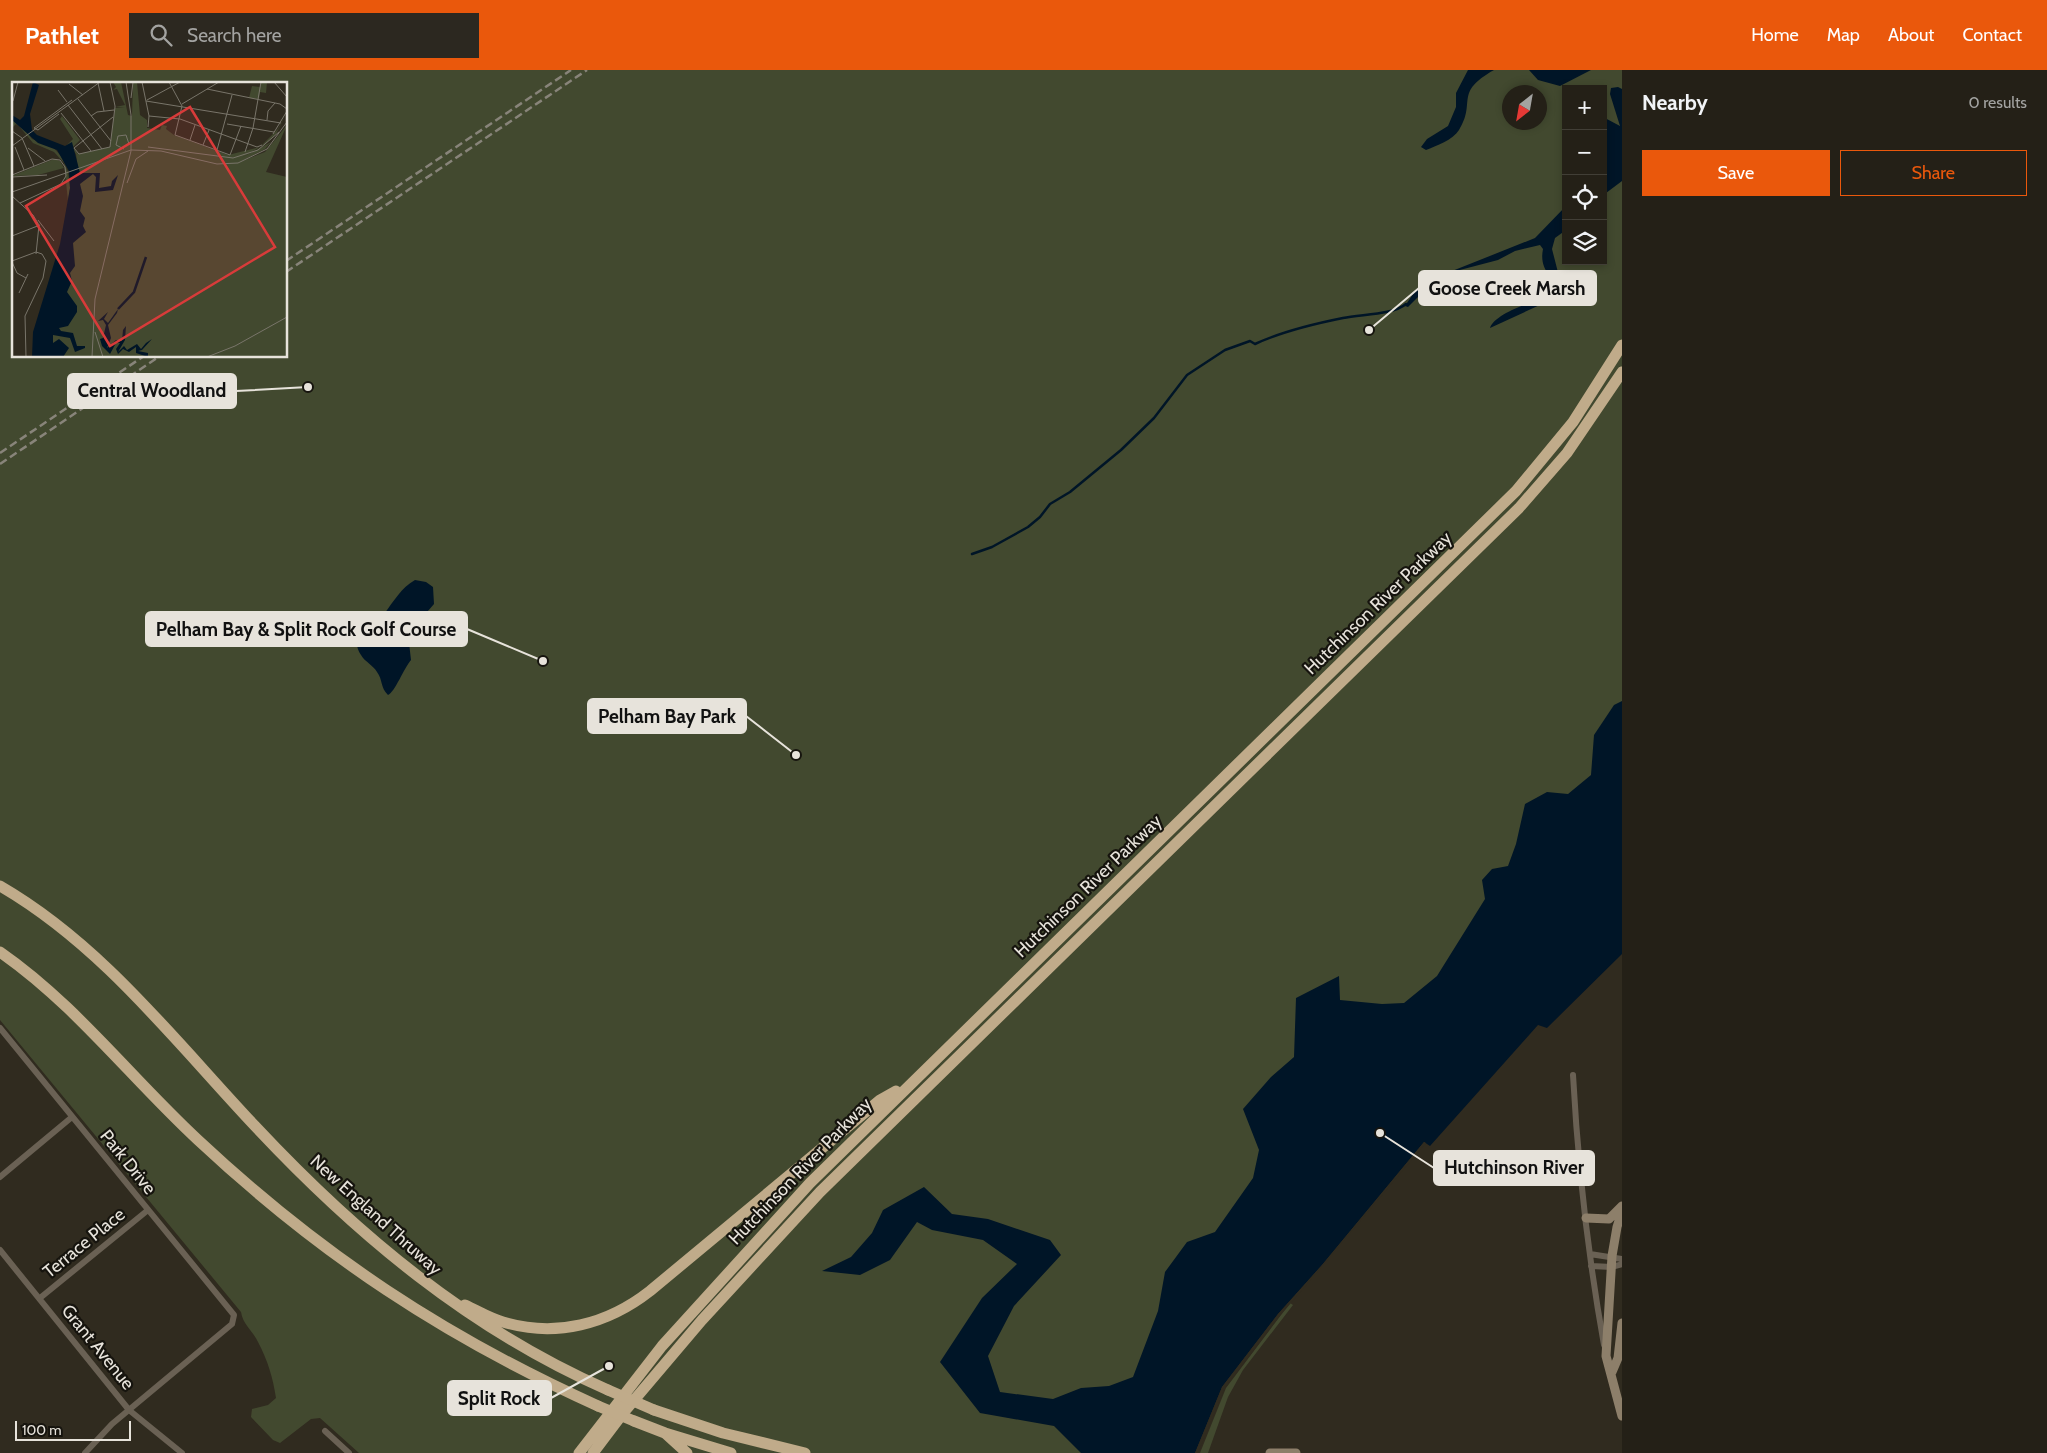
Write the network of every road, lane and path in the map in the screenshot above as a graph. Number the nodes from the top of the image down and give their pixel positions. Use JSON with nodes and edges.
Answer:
{"nodes":[{"id":1,"x":1622,"y":346,"type":"edge"},
{"id":2,"x":1622,"y":372,"type":"edge"},
{"id":3,"x":0,"y":886,"type":"edge"},
{"id":4,"x":0,"y":952,"type":"edge"},
{"id":5,"x":0,"y":1028,"type":"edge"},
{"id":6,"x":1573,"y":1075,"type":"dead end"},
{"id":7,"x":911,"y":1083,"type":"junction"},
{"id":8,"x":72,"y":1117,"type":"junction"},
{"id":9,"x":0,"y":1177,"type":"edge"},
{"id":10,"x":1622,"y":1206,"type":"edge"},
{"id":11,"x":148,"y":1210,"type":"junction"},
{"id":12,"x":1622,"y":1211,"type":"edge"},
{"id":13,"x":1586,"y":1218,"type":"junction"},
{"id":14,"x":0,"y":1250,"type":"edge"},
{"id":15,"x":1590,"y":1254,"type":"junction"},
{"id":16,"x":1612,"y":1256,"type":"junction"},
{"id":17,"x":1622,"y":1259,"type":"edge"},
{"id":18,"x":1622,"y":1264,"type":"edge"},
{"id":19,"x":1591,"y":1266,"type":"junction"},
{"id":20,"x":1612,"y":1267,"type":"junction"},
{"id":21,"x":444,"y":1297,"type":"junction"},
{"id":22,"x":40,"y":1298,"type":"junction"},
{"id":23,"x":1622,"y":1323,"type":"edge"},
{"id":24,"x":1606,"y":1356,"type":"junction"},
{"id":25,"x":1612,"y":1372,"type":"junction"},
{"id":26,"x":631,"y":1404,"type":"junction"},
{"id":27,"x":129,"y":1410,"type":"junction"},
{"id":28,"x":1622,"y":1416,"type":"edge"},
{"id":29,"x":325,"y":1430,"type":"dead end"},
{"id":30,"x":665,"y":1433,"type":"junction"},
{"id":31,"x":85,"y":1453,"type":"edge"},
{"id":32,"x":182,"y":1453,"type":"edge"},
{"id":33,"x":349,"y":1453,"type":"edge"},
{"id":34,"x":578,"y":1453,"type":"edge"},
{"id":35,"x":593,"y":1453,"type":"edge"},
{"id":36,"x":603,"y":1453,"type":"edge"},
{"id":37,"x":687,"y":1453,"type":"edge"},
{"id":38,"x":731,"y":1453,"type":"edge"},
{"id":39,"x":805,"y":1453,"type":"edge"},
{"id":40,"x":1270,"y":1453,"type":"edge"},
{"id":41,"x":1296,"y":1453,"type":"edge"}],
"edges":[{"from":1,"to":7,"type":"highway","name":"Hutchinson River Parkway"},
{"from":2,"to":26,"type":"highway","name":"Hutchinson River Parkway"},
{"from":3,"to":21,"type":"highway","name":"New England Thruway"},
{"from":4,"to":30,"type":"highway","bridge":true},
{"from":5,"to":8,"type":"street","name":"Park Drive"},
{"from":6,"to":13,"type":"street"},
{"from":7,"to":21,"type":"highway"},
{"from":7,"to":34,"type":"highway","name":"Hutchinson River Parkway"},
{"from":8,"to":9,"type":"street"},
{"from":8,"to":11,"type":"street","name":"Park Drive"},
{"from":10,"to":13,"type":"main road"},
{"from":11,"to":22,"type":"street","name":"Terrace Place"},
{"from":11,"to":27,"type":"street","name":"Park Drive"},
{"from":12,"to":16,"type":"main road"},
{"from":13,"to":15,"type":"street"},
{"from":14,"to":22,"type":"street","name":"Grant Avenue"},
{"from":15,"to":16,"type":"street"},
{"from":15,"to":19,"type":"street"},
{"from":16,"to":17,"type":"street"},
{"from":16,"to":20,"type":"main road"},
{"from":18,"to":20,"type":"street"},
{"from":19,"to":20,"type":"street"},
{"from":19,"to":24,"type":"street"},
{"from":20,"to":24,"type":"main road"},
{"from":21,"to":39,"type":"highway","name":"New England Thruway","bridge":true},
{"from":22,"to":27,"type":"street","name":"Grant Avenue"},
{"from":23,"to":25,"type":"main road"},
{"from":24,"to":25,"type":"main road"},
{"from":25,"to":28,"type":"main road"},
{"from":26,"to":35,"type":"highway","name":"Hutchinson River Parkway"},
{"from":26,"to":36,"type":"highway"},
{"from":27,"to":31,"type":"street"},
{"from":27,"to":32,"type":"street","name":"Grant Avenue"},
{"from":29,"to":33,"type":"street"},
{"from":30,"to":37,"type":"highway"},
{"from":30,"to":38,"type":"highway"},
{"from":40,"to":41,"type":"main road"}]}
